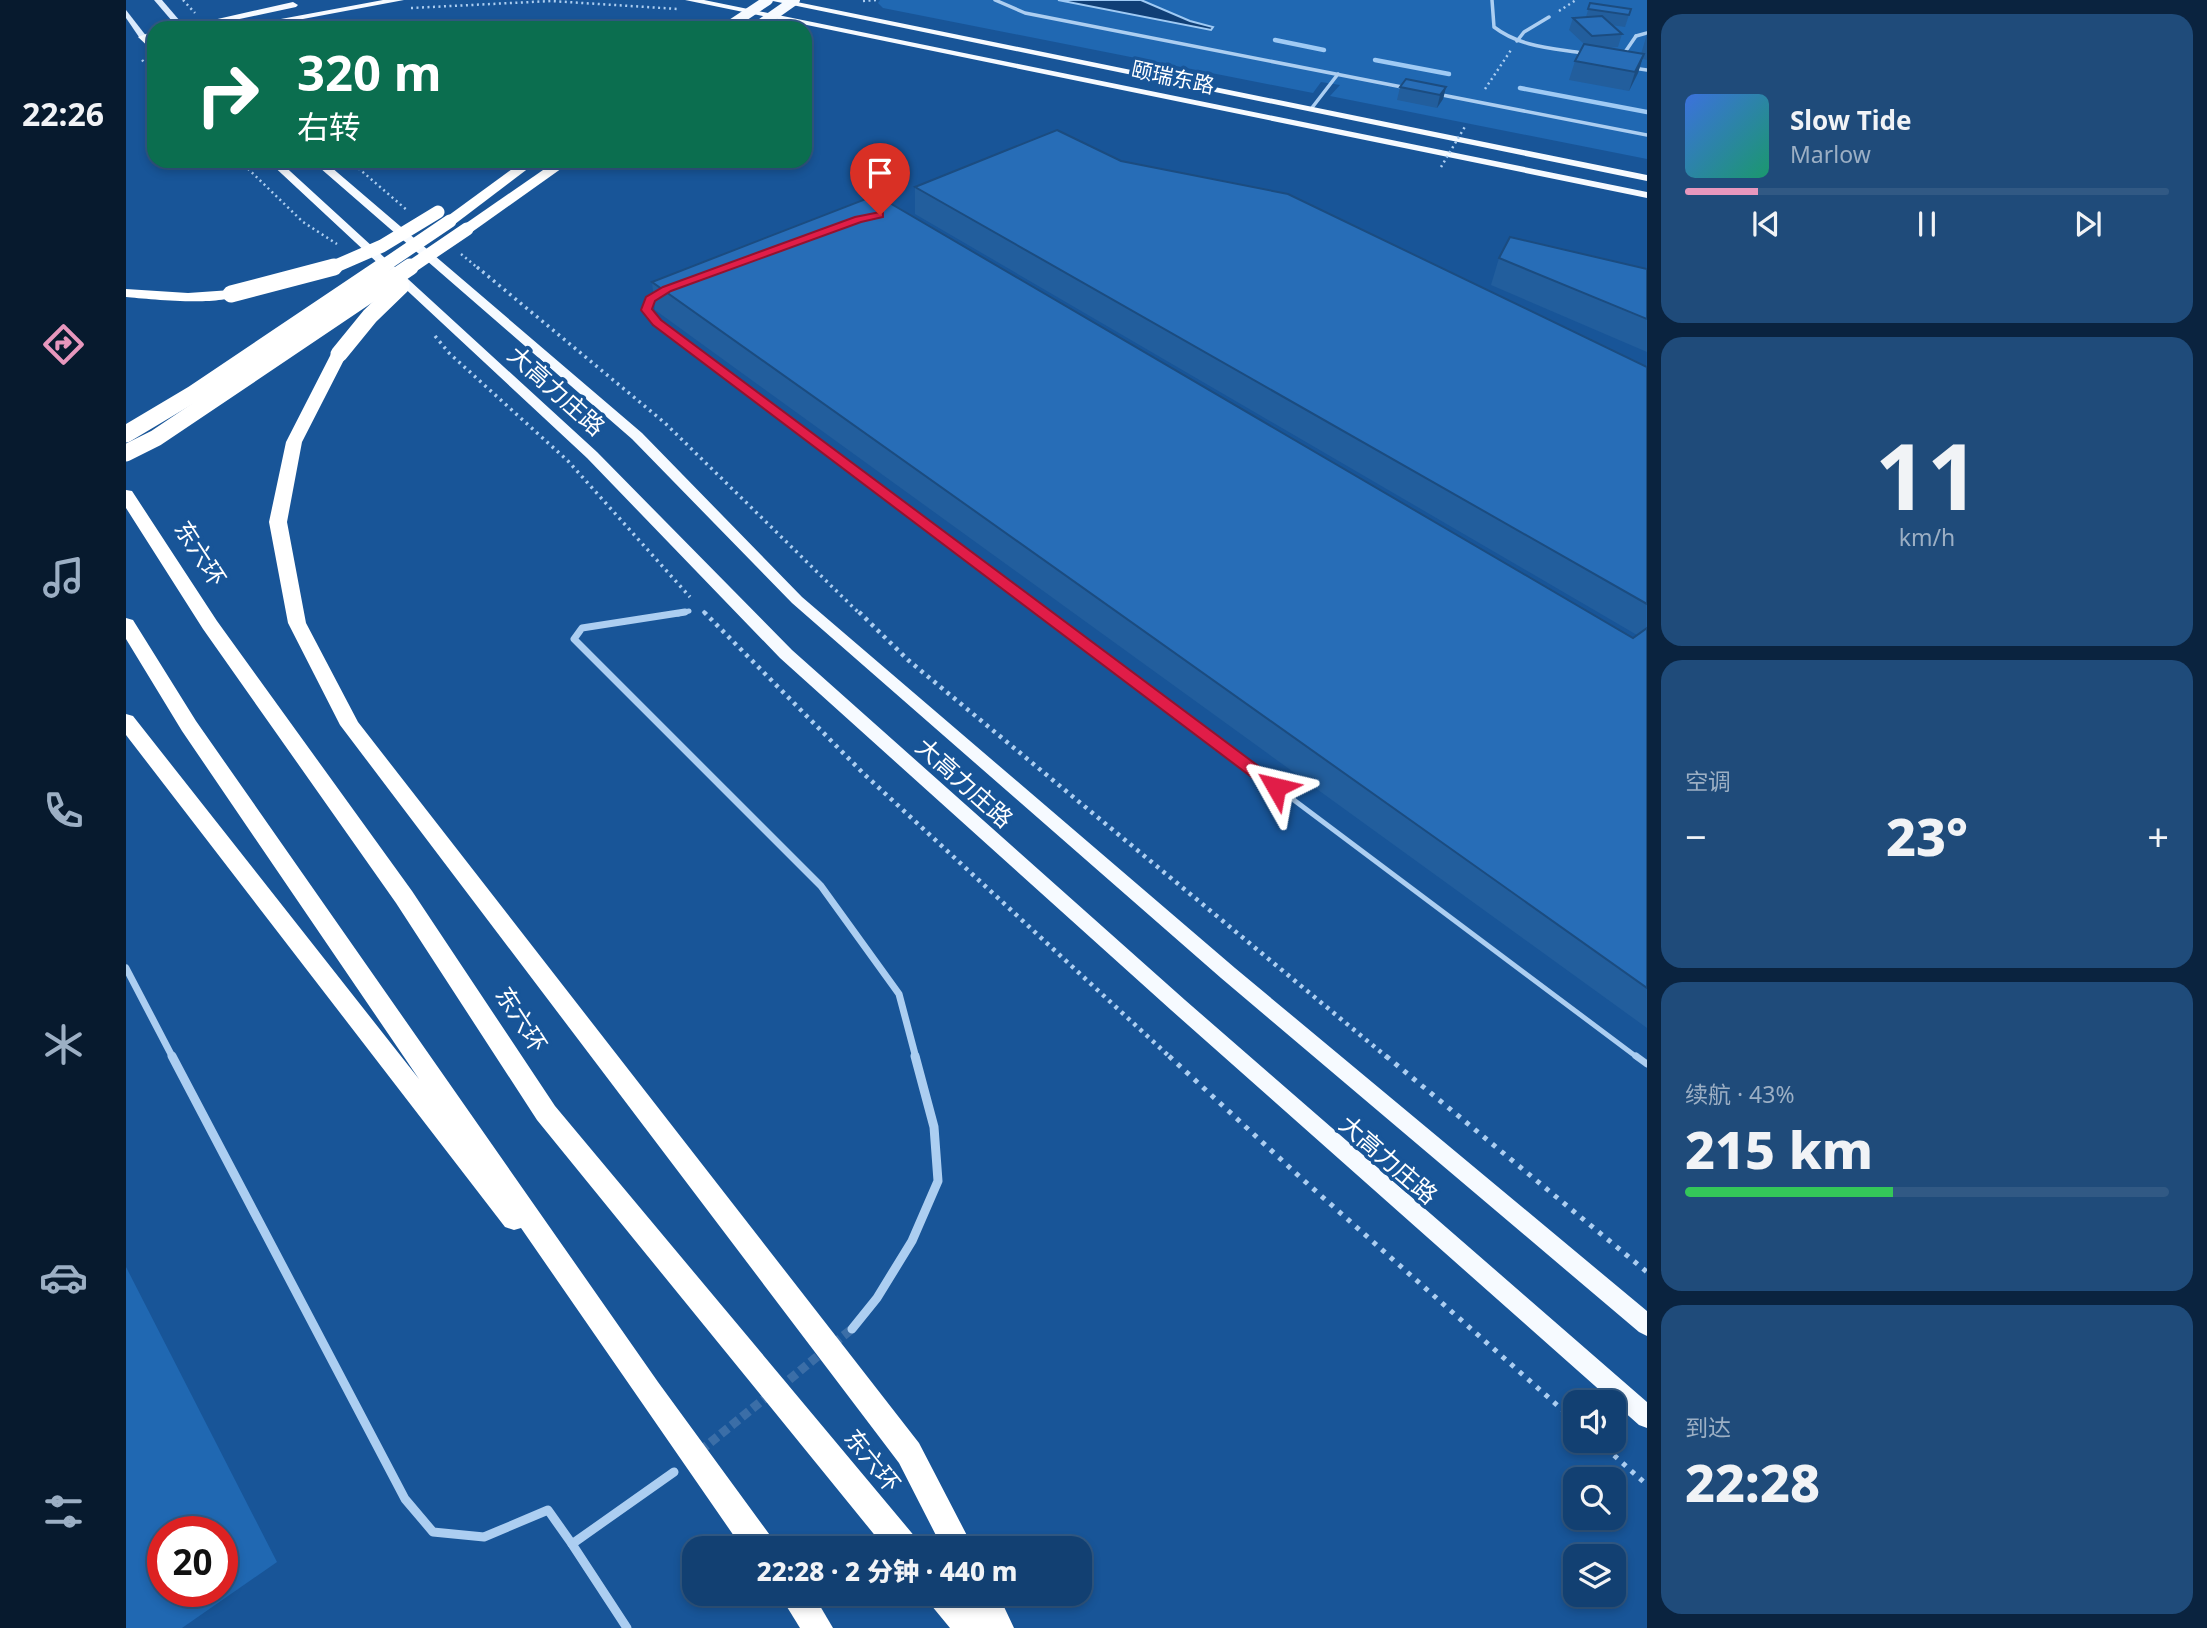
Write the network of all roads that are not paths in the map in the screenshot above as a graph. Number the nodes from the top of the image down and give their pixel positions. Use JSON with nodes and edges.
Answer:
{"nodes":[{"id":1,"x":158,"y":0,"type":"edge"},
{"id":2,"x":399,"y":0,"type":"edge"},
{"id":3,"x":690,"y":0,"type":"edge"},
{"id":4,"x":738,"y":0,"type":"edge"},
{"id":5,"x":771,"y":0,"type":"edge"},
{"id":6,"x":795,"y":0,"type":"edge"},
{"id":7,"x":826,"y":0,"type":"edge"},
{"id":8,"x":995,"y":0,"type":"edge"},
{"id":9,"x":1492,"y":0,"type":"edge"},
{"id":10,"x":307,"y":2,"type":"dead end"},
{"id":11,"x":728,"y":6,"type":"junction"},
{"id":12,"x":815,"y":8,"type":"junction"},
{"id":13,"x":128,"y":15,"type":"edge"},
{"id":14,"x":1551,"y":16,"type":"road end"},
{"id":15,"x":798,"y":20,"type":"junction"},
{"id":16,"x":176,"y":21,"type":"edge"},
{"id":17,"x":216,"y":21,"type":"edge"},
{"id":18,"x":278,"y":21,"type":"edge"},
{"id":19,"x":737,"y":21,"type":"edge"},
{"id":20,"x":765,"y":21,"type":"edge"},
{"id":21,"x":803,"y":21,"type":"edge"},
{"id":22,"x":812,"y":23,"type":"edge"},
{"id":23,"x":1647,"y":33,"type":"edge"},
{"id":24,"x":147,"y":34,"type":"edge"},
{"id":25,"x":1636,"y":36,"type":"joint"},
{"id":26,"x":1517,"y":41,"type":"junction"},
{"id":27,"x":1584,"y":53,"type":"edge"},
{"id":28,"x":1620,"y":60,"type":"edge"},
{"id":29,"x":1627,"y":67,"type":"edge"},
{"id":30,"x":1647,"y":70,"type":"edge"},
{"id":31,"x":1338,"y":74,"type":"junction"},
{"id":32,"x":1407,"y":88,"type":"edge"},
{"id":33,"x":1434,"y":93,"type":"edge"},
{"id":34,"x":1311,"y":109,"type":"junction"},
{"id":35,"x":1647,"y":135,"type":"edge"},
{"id":36,"x":281,"y":168,"type":"edge"},
{"id":37,"x":325,"y":168,"type":"edge"},
{"id":38,"x":521,"y":168,"type":"edge"},
{"id":39,"x":555,"y":168,"type":"edge"},
{"id":40,"x":1647,"y":178,"type":"edge"},
{"id":41,"x":1647,"y":195,"type":"edge"},
{"id":42,"x":444,"y":217,"type":"junction"},
{"id":43,"x":467,"y":229,"type":"junction"},
{"id":44,"x":663,"y":291,"type":"edge"},
{"id":45,"x":126,"y":293,"type":"edge"},
{"id":46,"x":126,"y":434,"type":"edge"},
{"id":47,"x":126,"y":453,"type":"edge"},
{"id":48,"x":126,"y":495,"type":"edge"},
{"id":49,"x":689,"y":611,"type":"dead end"},
{"id":50,"x":126,"y":624,"type":"edge"},
{"id":51,"x":126,"y":721,"type":"edge"},
{"id":52,"x":126,"y":968,"type":"edge"},
{"id":53,"x":1647,"y":1064,"type":"edge"},
{"id":54,"x":1647,"y":1325,"type":"edge"},
{"id":55,"x":852,"y":1329,"type":"tunnel mouth"},
{"id":56,"x":648,"y":1391,"type":"junction"},
{"id":57,"x":1647,"y":1416,"type":"edge"},
{"id":58,"x":674,"y":1472,"type":"dead end"},
{"id":59,"x":752,"y":1536,"type":"edge"},
{"id":60,"x":894,"y":1536,"type":"edge"},
{"id":61,"x":951,"y":1536,"type":"edge"},
{"id":62,"x":572,"y":1544,"type":"junction"},
{"id":63,"x":802,"y":1606,"type":"edge"},
{"id":64,"x":952,"y":1606,"type":"edge"},
{"id":65,"x":988,"y":1606,"type":"edge"},
{"id":66,"x":627,"y":1628,"type":"edge"},
{"id":67,"x":818,"y":1628,"type":"edge"},
{"id":68,"x":970,"y":1628,"type":"edge"},
{"id":69,"x":999,"y":1628,"type":"edge"}],
"edges":[{"from":1,"to":16,"type":"main road"},
{"from":2,"to":18,"type":"main road"},
{"from":3,"to":11,"type":"main road","name":"颐瑞东路"},
{"from":4,"to":11,"type":"main road"},
{"from":5,"to":12,"type":"main road","name":"颐瑞东路"},
{"from":5,"to":19,"type":"main road","bridge":true},
{"from":6,"to":20,"type":"main road","bridge":true},
{"from":7,"to":12,"type":"main road"},
{"from":8,"to":31,"type":"lane"},
{"from":9,"to":26,"type":"lane"},
{"from":10,"to":17,"type":"main road"},
{"from":11,"to":15,"type":"main road","name":"颐瑞东路"},
{"from":12,"to":15,"type":"main road"},
{"from":12,"to":34,"type":"main road","name":"颐瑞东路"},
{"from":13,"to":24,"type":"main road"},
{"from":14,"to":26,"type":"lane"},
{"from":15,"to":21,"type":"main road","name":"颐瑞东路"},
{"from":22,"to":41,"type":"main road","name":"颐瑞东路"},
{"from":23,"to":25,"type":"street"},
{"from":25,"to":28,"type":"lane"},
{"from":26,"to":27,"type":"lane"},
{"from":29,"to":30,"type":"lane"},
{"from":31,"to":32,"type":"lane"},
{"from":31,"to":34,"type":"lane"},
{"from":33,"to":35,"type":"lane"},
{"from":34,"to":40,"type":"main road","name":"颐瑞东路"},
{"from":36,"to":57,"type":"main road","name":"大高力庄路"},
{"from":37,"to":54,"type":"main road","name":"大高力庄路"},
{"from":38,"to":42,"type":"highway"},
{"from":39,"to":43,"type":"highway"},
{"from":42,"to":45,"type":"highway","bridge":true},
{"from":42,"to":46,"type":"highway","bridge":true},
{"from":43,"to":47,"type":"highway","bridge":true},
{"from":43,"to":61,"type":"highway","bridge":true},
{"from":44,"to":53,"type":"lane"},
{"from":48,"to":60,"type":"highway","name":"东六环"},
{"from":49,"to":55,"type":"street"},
{"from":50,"to":56,"type":"highway"},
{"from":51,"to":56,"type":"highway"},
{"from":52,"to":62,"type":"street"},
{"from":56,"to":59,"type":"highway"},
{"from":58,"to":62,"type":"street"},
{"from":62,"to":66,"type":"street"},
{"from":63,"to":67,"type":"highway"},
{"from":64,"to":68,"type":"highway"},
{"from":65,"to":69,"type":"highway"}]}
